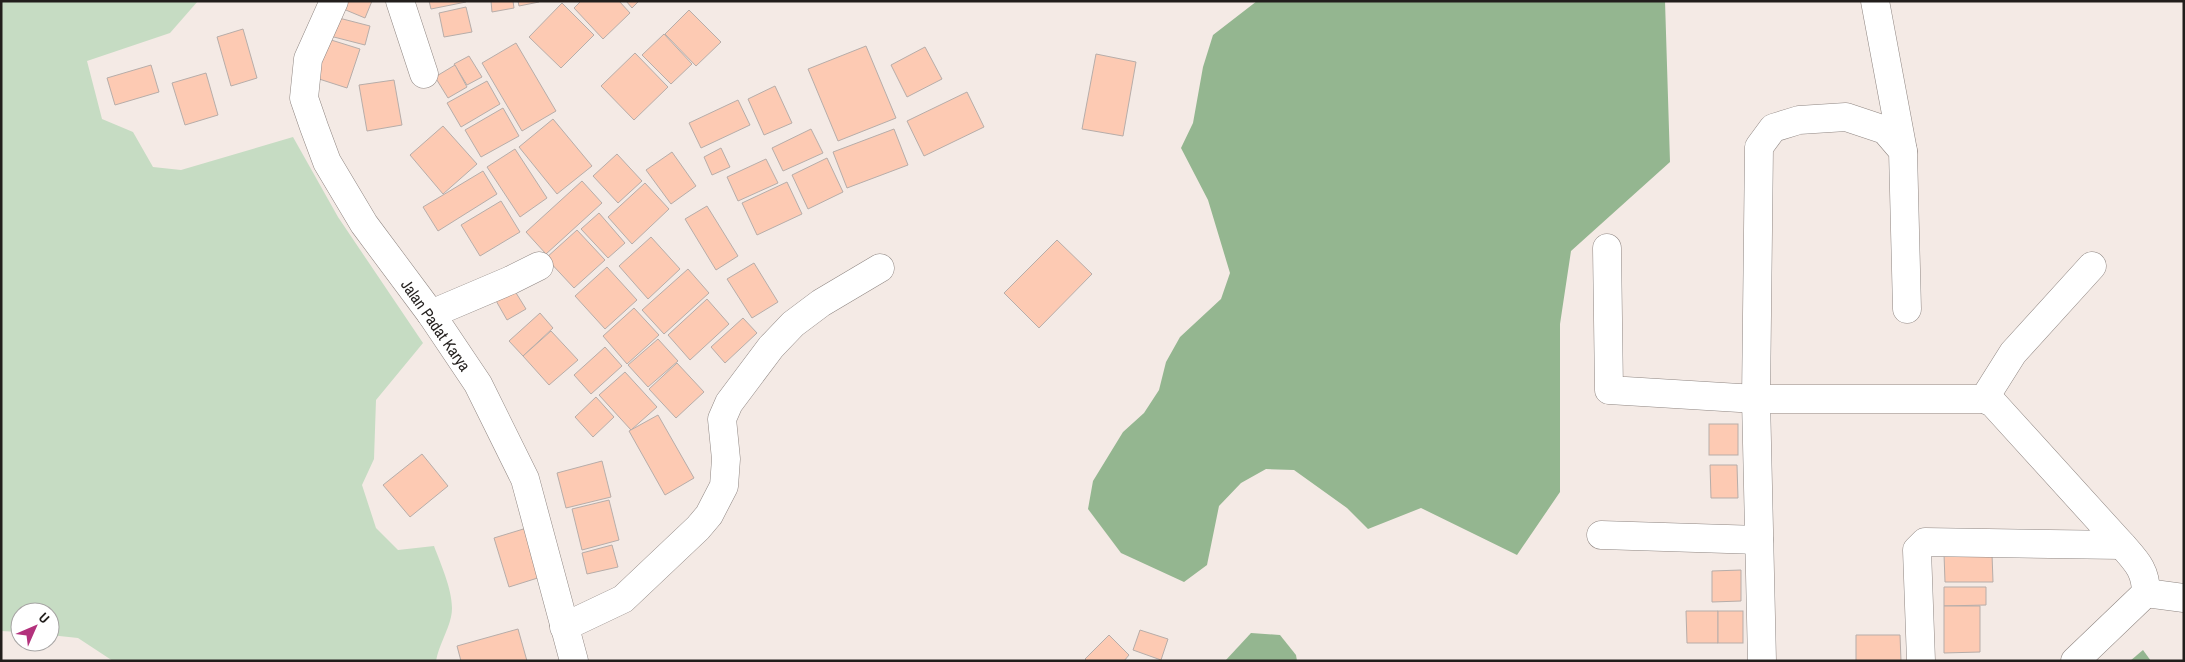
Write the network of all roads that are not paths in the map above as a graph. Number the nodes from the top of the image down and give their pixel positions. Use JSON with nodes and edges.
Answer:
{"nodes":[{"id":1,"x":334,"y":1,"type":"edge"},
{"id":2,"x":400,"y":1,"type":"edge"},
{"id":3,"x":1875,"y":1,"type":"edge"},
{"id":4,"x":424,"y":74,"type":"dead end"},
{"id":5,"x":1903,"y":151,"type":"junction"},
{"id":6,"x":1607,"y":248,"type":"dead end"},
{"id":7,"x":539,"y":266,"type":"dead end"},
{"id":8,"x":2092,"y":266,"type":"dead end"},
{"id":9,"x":880,"y":268,"type":"dead end"},
{"id":10,"x":1907,"y":309,"type":"dead end"},
{"id":11,"x":431,"y":314,"type":"junction"},
{"id":12,"x":1756,"y":399,"type":"junction"},
{"id":13,"x":1984,"y":399,"type":"junction"},
{"id":14,"x":1601,"y":535,"type":"dead end"},
{"id":15,"x":1759,"y":540,"type":"junction"},
{"id":16,"x":2122,"y":545,"type":"junction"},
{"id":17,"x":2146,"y":593,"type":"junction"},
{"id":18,"x":2184,"y":598,"type":"edge"},
{"id":19,"x":564,"y":627,"type":"junction"},
{"id":20,"x":574,"y":661,"type":"edge"},
{"id":21,"x":1762,"y":661,"type":"edge"},
{"id":22,"x":1922,"y":661,"type":"edge"},
{"id":23,"x":2075,"y":661,"type":"edge"}],
"edges":[{"from":1,"to":11,"type":"street","name":"Jalan Padat Karya"},
{"from":2,"to":4,"type":"street"},
{"from":3,"to":5,"type":"street"},
{"from":5,"to":10,"type":"street"},
{"from":5,"to":12,"type":"street"},
{"from":6,"to":12,"type":"street"},
{"from":7,"to":11,"type":"street"},
{"from":8,"to":13,"type":"street"},
{"from":9,"to":19,"type":"street"},
{"from":11,"to":19,"type":"street","name":"Jalan Padat Karya"},
{"from":12,"to":13,"type":"street"},
{"from":12,"to":15,"type":"street"},
{"from":13,"to":16,"type":"street"},
{"from":14,"to":15,"type":"street"},
{"from":15,"to":21,"type":"street"},
{"from":16,"to":17,"type":"street"},
{"from":16,"to":22,"type":"street"},
{"from":17,"to":18,"type":"street"},
{"from":17,"to":23,"type":"street"},
{"from":19,"to":20,"type":"street","name":"Jalan Padat Karya"}]}
